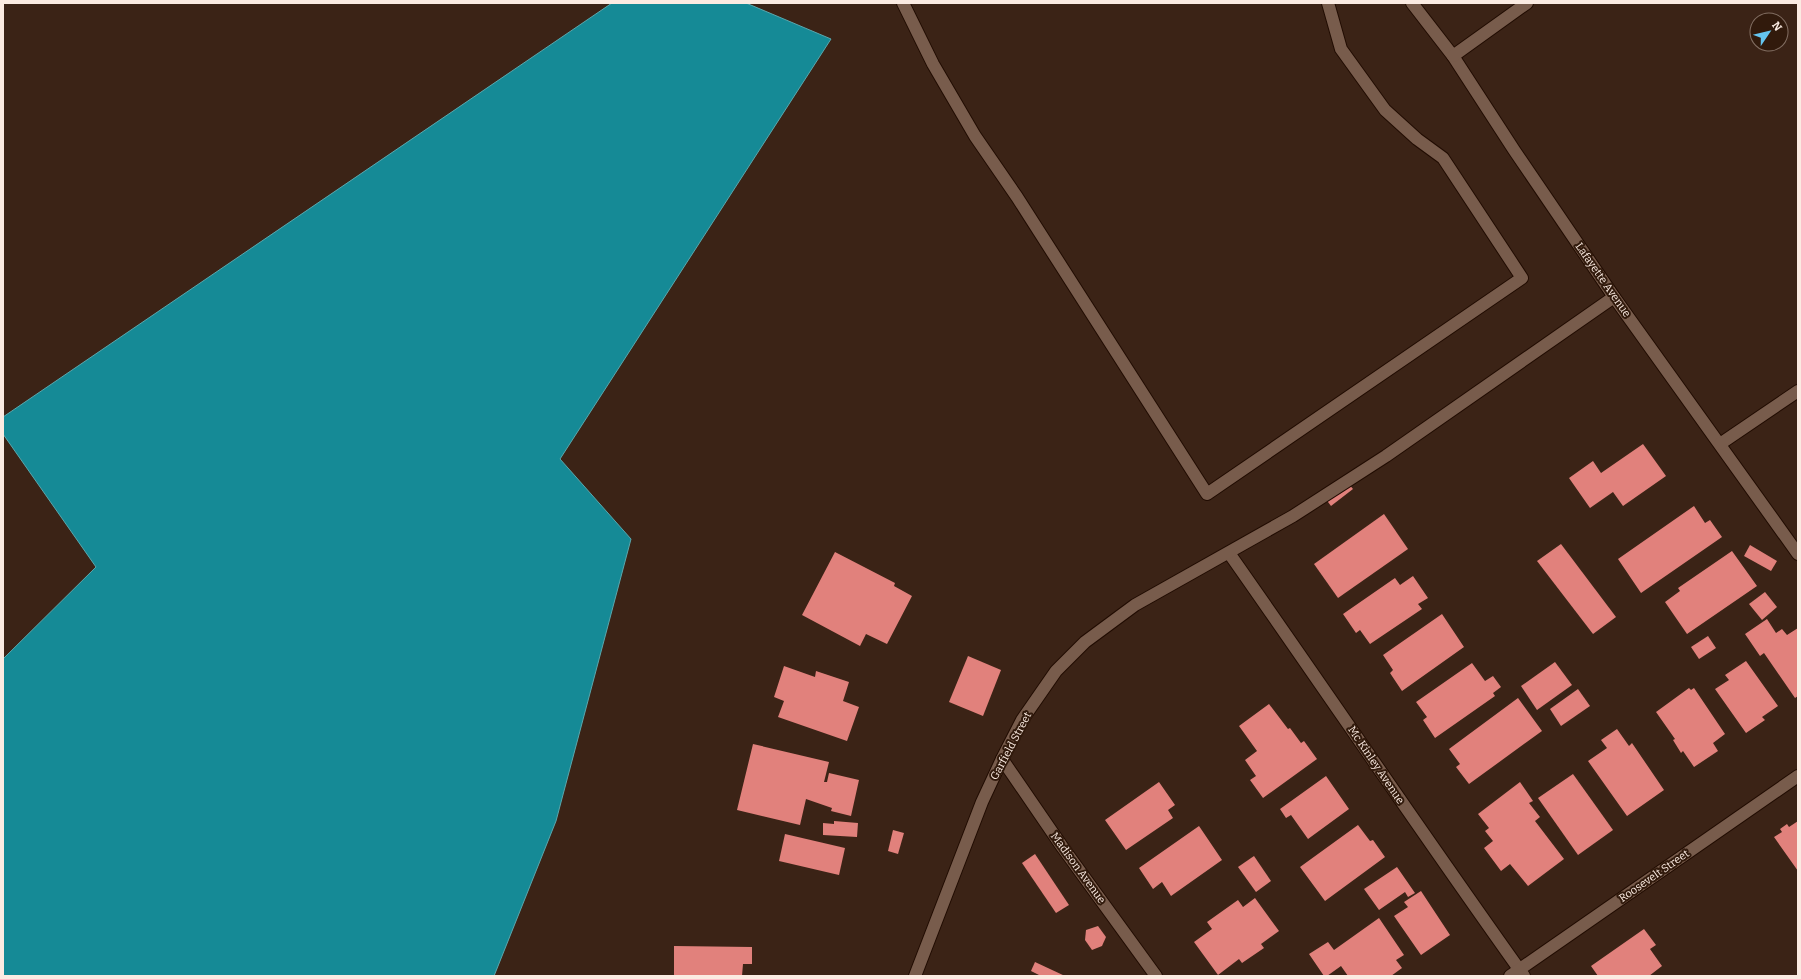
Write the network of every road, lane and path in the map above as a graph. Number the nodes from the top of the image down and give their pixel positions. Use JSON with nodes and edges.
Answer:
{"nodes":[{"id":1,"x":902,"y":3,"type":"edge"},
{"id":2,"x":1328,"y":3,"type":"edge"},
{"id":3,"x":1412,"y":3,"type":"edge"},
{"id":4,"x":1527,"y":3,"type":"edge"},
{"id":5,"x":1453,"y":56,"type":"junction"},
{"id":6,"x":1614,"y":296,"type":"junction"},
{"id":7,"x":1798,"y":391,"type":"edge"},
{"id":8,"x":1720,"y":444,"type":"junction"},
{"id":9,"x":1229,"y":553,"type":"junction"},
{"id":10,"x":1798,"y":554,"type":"edge"},
{"id":11,"x":1002,"y":759,"type":"junction"},
{"id":12,"x":1798,"y":776,"type":"edge"},
{"id":13,"x":1518,"y":974,"type":"edge"},
{"id":14,"x":915,"y":976,"type":"edge"},
{"id":15,"x":1156,"y":976,"type":"edge"}],
"edges":[{"from":1,"to":2,"type":"street"},
{"from":3,"to":5,"type":"street","name":"Lafayette Avenue"},
{"from":4,"to":5,"type":"street"},
{"from":5,"to":6,"type":"street","name":"Lafayette Avenue"},
{"from":6,"to":8,"type":"street","name":"Lafayette Avenue"},
{"from":6,"to":9,"type":"street","name":"Garfield Street"},
{"from":7,"to":8,"type":"street"},
{"from":8,"to":10,"type":"street","name":"Lafayette Avenue"},
{"from":9,"to":11,"type":"street","name":"Garfield Street"},
{"from":9,"to":13,"type":"street","name":"Mc Kinley Avenue"},
{"from":11,"to":14,"type":"street","name":"Garfield Street"},
{"from":11,"to":15,"type":"street","name":"Madison Avenue"},
{"from":12,"to":13,"type":"street","name":"Roosevelt Street"}]}
